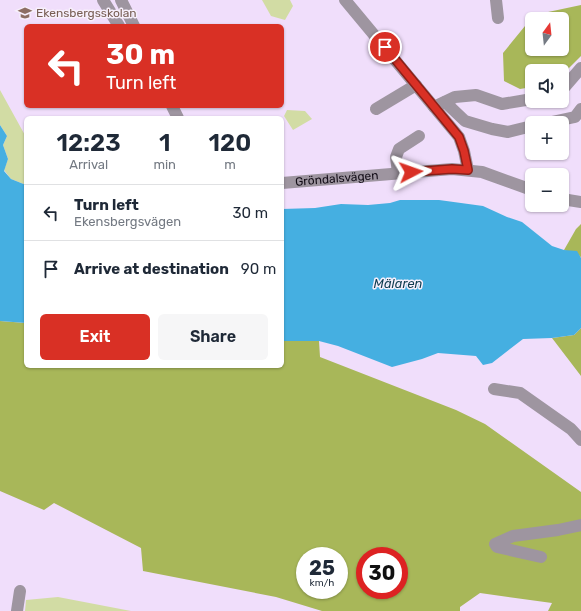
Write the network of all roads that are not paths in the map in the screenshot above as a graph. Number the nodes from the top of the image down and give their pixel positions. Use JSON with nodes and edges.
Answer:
{"nodes":[{"id":1,"x":103,"y":0,"type":"edge"},
{"id":2,"x":121,"y":0,"type":"edge"},
{"id":3,"x":345,"y":0,"type":"edge"},
{"id":4,"x":496,"y":0,"type":"edge"},
{"id":5,"x":498,"y":18,"type":"dead end"},
{"id":6,"x":118,"y":24,"type":"edge"},
{"id":7,"x":133,"y":24,"type":"edge"},
{"id":8,"x":581,"y":68,"type":"edge"},
{"id":9,"x":569,"y":82,"type":"edge"},
{"id":10,"x":416,"y":86,"type":"junction"},
{"id":11,"x":525,"y":100,"type":"edge"},
{"id":12,"x":439,"y":105,"type":"junction"},
{"id":13,"x":376,"y":109,"type":"dead end"},
{"id":14,"x":581,"y":109,"type":"edge"},
{"id":15,"x":569,"y":118,"type":"edge"},
{"id":16,"x":525,"y":128,"type":"edge"},
{"id":17,"x":420,"y":136,"type":"dead end"},
{"id":18,"x":468,"y":170,"type":"junction"},
{"id":19,"x":398,"y":173,"type":"junction"},
{"id":20,"x":284,"y":183,"type":"edge"},
{"id":21,"x":525,"y":187,"type":"edge"},
{"id":22,"x":569,"y":200,"type":"edge"},
{"id":23,"x":581,"y":202,"type":"edge"},
{"id":24,"x":494,"y":389,"type":"dead end"},
{"id":25,"x":581,"y":440,"type":"edge"},
{"id":26,"x":581,"y":525,"type":"edge"},
{"id":27,"x":540,"y":557,"type":"dead end"},
{"id":28,"x":20,"y":591,"type":"dead end"},
{"id":29,"x":17,"y":611,"type":"edge"}],
"edges":[{"from":1,"to":6,"type":"street"},
{"from":2,"to":7,"type":"street"},
{"from":3,"to":10,"type":"street"},
{"from":4,"to":5,"type":"street"},
{"from":8,"to":9,"type":"street"},
{"from":10,"to":12,"type":"street"},
{"from":10,"to":13,"type":"street"},
{"from":11,"to":12,"type":"street"},
{"from":12,"to":16,"type":"street"},
{"from":12,"to":18,"type":"street"},
{"from":14,"to":15,"type":"street"},
{"from":17,"to":19,"type":"street"},
{"from":18,"to":19,"type":"street","name":"Gröndalsvägen"},
{"from":18,"to":21,"type":"street","name":"Gröndalsvägen"},
{"from":19,"to":20,"type":"street","name":"Gröndalsvägen"},
{"from":22,"to":23,"type":"street"},
{"from":24,"to":25,"type":"street"},
{"from":26,"to":27,"type":"street"},
{"from":28,"to":29,"type":"street"}]}
